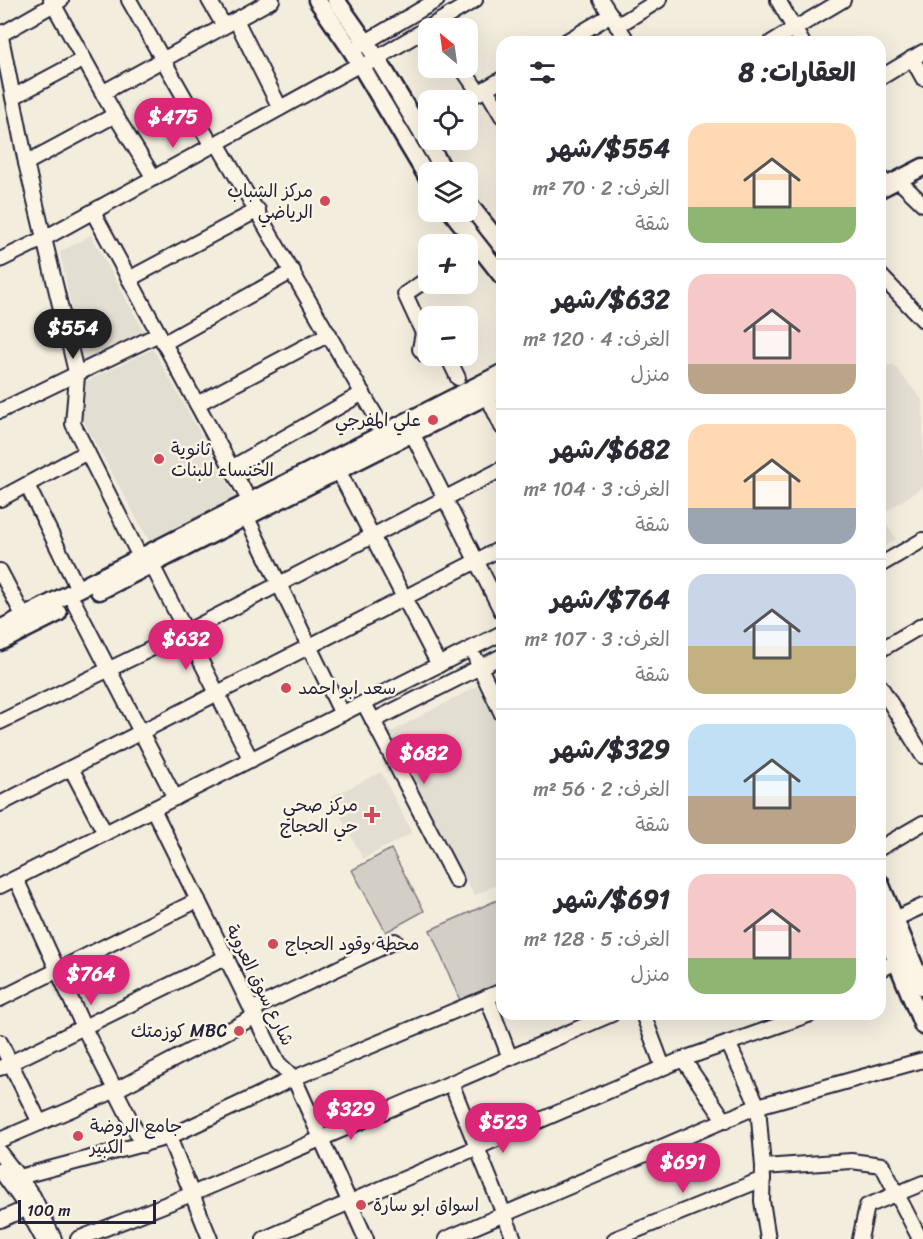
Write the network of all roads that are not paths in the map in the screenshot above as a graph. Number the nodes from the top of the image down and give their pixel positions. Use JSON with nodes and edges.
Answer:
{"nodes":[{"id":1,"x":129,"y":0,"type":"edge"},
{"id":2,"x":209,"y":0,"type":"edge"},
{"id":3,"x":272,"y":0,"type":"edge"},
{"id":4,"x":317,"y":0,"type":"edge"},
{"id":5,"x":336,"y":0,"type":"edge"},
{"id":6,"x":438,"y":0,"type":"edge"},
{"id":7,"x":475,"y":0,"type":"edge"},
{"id":8,"x":601,"y":0,"type":"edge"},
{"id":9,"x":659,"y":0,"type":"edge"},
{"id":10,"x":778,"y":0,"type":"edge"},
{"id":11,"x":843,"y":0,"type":"edge"},
{"id":12,"x":55,"y":1,"type":"edge"},
{"id":13,"x":448,"y":18,"type":"edge"},
{"id":14,"x":614,"y":20,"type":"junction"},
{"id":15,"x":230,"y":23,"type":"junction"},
{"id":16,"x":795,"y":28,"type":"junction"},
{"id":17,"x":0,"y":34,"type":"edge"},
{"id":18,"x":418,"y":36,"type":"edge"},
{"id":19,"x":578,"y":36,"type":"edge"},
{"id":20,"x":624,"y":36,"type":"edge"},
{"id":21,"x":782,"y":36,"type":"edge"},
{"id":22,"x":799,"y":36,"type":"edge"},
{"id":23,"x":917,"y":55,"type":"edge"},
{"id":24,"x":360,"y":56,"type":"junction"},
{"id":25,"x":377,"y":58,"type":"junction"},
{"id":26,"x":84,"y":59,"type":"junction"},
{"id":27,"x":164,"y":59,"type":"junction"},
{"id":28,"x":886,"y":74,"type":"edge"},
{"id":29,"x":471,"y":78,"type":"edge"},
{"id":30,"x":923,"y":78,"type":"edge"},
{"id":31,"x":496,"y":83,"type":"edge"},
{"id":32,"x":483,"y":91,"type":"junction"},
{"id":33,"x":102,"y":93,"type":"junction"},
{"id":34,"x":478,"y":94,"type":"edge"},
{"id":35,"x":13,"y":97,"type":"junction"},
{"id":36,"x":280,"y":108,"type":"junction"},
{"id":37,"x":496,"y":108,"type":"edge"},
{"id":38,"x":115,"y":116,"type":"junction"},
{"id":39,"x":418,"y":119,"type":"edge"},
{"id":40,"x":215,"y":144,"type":"junction"},
{"id":41,"x":923,"y":159,"type":"edge"},
{"id":42,"x":419,"y":162,"type":"edge"},
{"id":43,"x":26,"y":163,"type":"junction"},
{"id":44,"x":923,"y":167,"type":"edge"},
{"id":45,"x":154,"y":178,"type":"junction"},
{"id":46,"x":886,"y":180,"type":"edge"},
{"id":47,"x":886,"y":180,"type":"edge"},
{"id":48,"x":886,"y":182,"type":"edge"},
{"id":49,"x":923,"y":204,"type":"edge"},
{"id":50,"x":258,"y":210,"type":"junction"},
{"id":51,"x":93,"y":212,"type":"junction"},
{"id":52,"x":478,"y":216,"type":"edge"},
{"id":53,"x":496,"y":238,"type":"edge"},
{"id":54,"x":43,"y":239,"type":"junction"},
{"id":55,"x":478,"y":256,"type":"edge"},
{"id":56,"x":0,"y":260,"type":"edge"},
{"id":57,"x":293,"y":271,"type":"junction"},
{"id":58,"x":496,"y":271,"type":"edge"},
{"id":59,"x":129,"y":279,"type":"junction"},
{"id":60,"x":886,"y":281,"type":"edge"},
{"id":61,"x":418,"y":285,"type":"edge"},
{"id":62,"x":923,"y":320,"type":"edge"},
{"id":63,"x":418,"y":322,"type":"edge"},
{"id":64,"x":329,"y":334,"type":"junction"},
{"id":65,"x":161,"y":338,"type":"junction"},
{"id":66,"x":452,"y":366,"type":"edge"},
{"id":67,"x":77,"y":376,"type":"junction"},
{"id":68,"x":496,"y":376,"type":"edge"},
{"id":69,"x":458,"y":378,"type":"dead end"},
{"id":70,"x":496,"y":391,"type":"edge"},
{"id":71,"x":363,"y":393,"type":"junction"},
{"id":72,"x":487,"y":395,"type":"junction"},
{"id":73,"x":197,"y":404,"type":"junction"},
{"id":74,"x":0,"y":411,"type":"edge"},
{"id":75,"x":496,"y":414,"type":"edge"},
{"id":76,"x":385,"y":432,"type":"junction"},
{"id":77,"x":412,"y":433,"type":"junction"},
{"id":78,"x":87,"y":452,"type":"junction"},
{"id":79,"x":231,"y":468,"type":"junction"},
{"id":80,"x":338,"y":470,"type":"junction"},
{"id":81,"x":496,"y":472,"type":"edge"},
{"id":82,"x":27,"y":484,"type":"junction"},
{"id":83,"x":446,"y":497,"type":"junction"},
{"id":84,"x":0,"y":499,"type":"edge"},
{"id":85,"x":248,"y":510,"type":"junction"},
{"id":86,"x":371,"y":536,"type":"junction"},
{"id":87,"x":923,"y":540,"type":"edge"},
{"id":88,"x":496,"y":551,"type":"edge"},
{"id":89,"x":146,"y":561,"type":"junction"},
{"id":90,"x":477,"y":561,"type":"junction"},
{"id":91,"x":886,"y":562,"type":"edge"},
{"id":92,"x":0,"y":571,"type":"edge"},
{"id":93,"x":279,"y":582,"type":"junction"},
{"id":94,"x":77,"y":597,"type":"junction"},
{"id":95,"x":402,"y":598,"type":"junction"},
{"id":96,"x":496,"y":600,"type":"edge"},
{"id":97,"x":24,"y":617,"type":"junction"},
{"id":98,"x":923,"y":625,"type":"edge"},
{"id":99,"x":0,"y":630,"type":"edge"},
{"id":100,"x":184,"y":633,"type":"junction"},
{"id":101,"x":496,"y":636,"type":"edge"},
{"id":102,"x":0,"y":642,"type":"edge"},
{"id":103,"x":309,"y":646,"type":"junction"},
{"id":104,"x":886,"y":647,"type":"edge"},
{"id":105,"x":471,"y":649,"type":"junction"},
{"id":106,"x":496,"y":659,"type":"edge"},
{"id":107,"x":439,"y":665,"type":"junction"},
{"id":108,"x":480,"y":668,"type":"junction"},
{"id":109,"x":109,"y":669,"type":"junction"},
{"id":110,"x":216,"y":694,"type":"junction"},
{"id":111,"x":886,"y":696,"type":"edge"},
{"id":112,"x":496,"y":701,"type":"edge"},
{"id":113,"x":364,"y":703,"type":"junction"},
{"id":114,"x":342,"y":714,"type":"junction"},
{"id":115,"x":373,"y":721,"type":"junction"},
{"id":116,"x":0,"y":722,"type":"edge"},
{"id":117,"x":142,"y":731,"type":"junction"},
{"id":118,"x":923,"y":756,"type":"edge"},
{"id":119,"x":251,"y":760,"type":"junction"},
{"id":120,"x":71,"y":768,"type":"junction"},
{"id":121,"x":175,"y":798,"type":"junction"},
{"id":122,"x":0,"y":804,"type":"edge"},
{"id":123,"x":153,"y":810,"type":"junction"},
{"id":124,"x":923,"y":823,"type":"edge"},
{"id":125,"x":105,"y":834,"type":"junction"},
{"id":126,"x":886,"y":845,"type":"edge"},
{"id":127,"x":16,"y":879,"type":"junction"},
{"id":128,"x":456,"y":881,"type":"dead end"},
{"id":129,"x":0,"y":886,"type":"edge"},
{"id":130,"x":198,"y":900,"type":"junction"},
{"id":131,"x":923,"y":906,"type":"edge"},
{"id":132,"x":889,"y":919,"type":"edge"},
{"id":133,"x":395,"y":941,"type":"dead end"},
{"id":134,"x":227,"y":957,"type":"junction"},
{"id":135,"x":898,"y":962,"type":"junction"},
{"id":136,"x":886,"y":967,"type":"edge"},
{"id":137,"x":58,"y":971,"type":"junction"},
{"id":138,"x":923,"y":987,"type":"edge"},
{"id":139,"x":496,"y":994,"type":"edge"},
{"id":140,"x":487,"y":998,"type":"junction"},
{"id":141,"x":0,"y":999,"type":"edge"},
{"id":142,"x":254,"y":1013,"type":"junction"},
{"id":143,"x":598,"y":1020,"type":"edge"},
{"id":144,"x":645,"y":1020,"type":"edge"},
{"id":145,"x":794,"y":1020,"type":"edge"},
{"id":146,"x":923,"y":1026,"type":"edge"},
{"id":147,"x":84,"y":1028,"type":"junction"},
{"id":148,"x":0,"y":1042,"type":"edge"},
{"id":149,"x":728,"y":1043,"type":"junction"},
{"id":150,"x":510,"y":1058,"type":"junction"},
{"id":151,"x":683,"y":1059,"type":"junction"},
{"id":152,"x":923,"y":1060,"type":"edge"},
{"id":153,"x":5,"y":1066,"type":"edge"},
{"id":154,"x":663,"y":1067,"type":"junction"},
{"id":155,"x":294,"y":1078,"type":"junction"},
{"id":156,"x":451,"y":1083,"type":"junction"},
{"id":157,"x":114,"y":1091,"type":"junction"},
{"id":158,"x":759,"y":1106,"type":"junction"},
{"id":159,"x":725,"y":1121,"type":"junction"},
{"id":160,"x":40,"y":1123,"type":"junction"},
{"id":161,"x":168,"y":1137,"type":"junction"},
{"id":162,"x":321,"y":1137,"type":"junction"},
{"id":163,"x":0,"y":1140,"type":"edge"},
{"id":164,"x":143,"y":1144,"type":"junction"},
{"id":165,"x":478,"y":1148,"type":"junction"},
{"id":166,"x":0,"y":1153,"type":"edge"},
{"id":167,"x":0,"y":1170,"type":"edge"},
{"id":168,"x":763,"y":1173,"type":"junction"},
{"id":169,"x":19,"y":1178,"type":"junction"},
{"id":170,"x":923,"y":1183,"type":"edge"},
{"id":171,"x":898,"y":1193,"type":"junction"},
{"id":172,"x":192,"y":1194,"type":"junction"},
{"id":173,"x":351,"y":1203,"type":"junction"},
{"id":174,"x":27,"y":1208,"type":"junction"},
{"id":175,"x":505,"y":1214,"type":"junction"},
{"id":176,"x":0,"y":1220,"type":"edge"},
{"id":177,"x":43,"y":1239,"type":"edge"},
{"id":178,"x":54,"y":1239,"type":"edge"},
{"id":179,"x":78,"y":1239,"type":"edge"},
{"id":180,"x":210,"y":1239,"type":"edge"},
{"id":181,"x":264,"y":1239,"type":"edge"},
{"id":182,"x":366,"y":1239,"type":"edge"},
{"id":183,"x":446,"y":1239,"type":"edge"},
{"id":184,"x":514,"y":1239,"type":"edge"},
{"id":185,"x":615,"y":1239,"type":"edge"},
{"id":186,"x":768,"y":1239,"type":"edge"},
{"id":187,"x":860,"y":1239,"type":"edge"},
{"id":188,"x":920,"y":1239,"type":"edge"}],
"edges":[{"from":1,"to":27,"type":"street"},
{"from":2,"to":15,"type":"street"},
{"from":3,"to":15,"type":"street"},
{"from":4,"to":24,"type":"main road"},
{"from":5,"to":24,"type":"main road"},
{"from":6,"to":24,"type":"street"},
{"from":7,"to":13,"type":"street"},
{"from":8,"to":14,"type":"street"},
{"from":9,"to":14,"type":"street"},
{"from":10,"to":16,"type":"street"},
{"from":11,"to":16,"type":"street"},
{"from":12,"to":17,"type":"street"},
{"from":12,"to":26,"type":"street"},
{"from":14,"to":19,"type":"street"},
{"from":14,"to":20,"type":"street"},
{"from":15,"to":27,"type":"street"},
{"from":15,"to":36,"type":"street"},
{"from":16,"to":21,"type":"street"},
{"from":16,"to":22,"type":"street"},
{"from":17,"to":35,"type":"street"},
{"from":18,"to":25,"type":"street"},
{"from":23,"to":28,"type":"street"},
{"from":23,"to":30,"type":"street"},
{"from":24,"to":25,"type":"main road"},
{"from":24,"to":36,"type":"street"},
{"from":24,"to":42,"type":"main road"},
{"from":25,"to":39,"type":"main road"},
{"from":26,"to":33,"type":"street"},
{"from":26,"to":35,"type":"street"},
{"from":27,"to":33,"type":"street"},
{"from":27,"to":40,"type":"street"},
{"from":29,"to":32,"type":"street"},
{"from":31,"to":32,"type":"street"},
{"from":32,"to":34,"type":"street"},
{"from":32,"to":37,"type":"street"},
{"from":33,"to":38,"type":"street"},
{"from":35,"to":43,"type":"street"},
{"from":36,"to":40,"type":"street"},
{"from":38,"to":43,"type":"street"},
{"from":38,"to":45,"type":"street"},
{"from":40,"to":45,"type":"street"},
{"from":40,"to":50,"type":"street"},
{"from":41,"to":46,"type":"main road"},
{"from":43,"to":54,"type":"street"},
{"from":44,"to":47,"type":"main road"},
{"from":45,"to":51,"type":"street"},
{"from":48,"to":49,"type":"street"},
{"from":50,"to":57,"type":"street"},
{"from":50,"to":59,"type":"street"},
{"from":51,"to":54,"type":"street"},
{"from":51,"to":59,"type":"street"},
{"from":52,"to":53,"type":"main road"},
{"from":54,"to":56,"type":"street"},
{"from":54,"to":67,"type":"street"},
{"from":55,"to":58,"type":"main road"},
{"from":57,"to":64,"type":"street"},
{"from":57,"to":65,"type":"street"},
{"from":59,"to":65,"type":"street"},
{"from":60,"to":62,"type":"street"},
{"from":61,"to":63,"type":"street"},
{"from":64,"to":71,"type":"street"},
{"from":64,"to":73,"type":"street"},
{"from":65,"to":67,"type":"street"},
{"from":65,"to":73,"type":"street"},
{"from":66,"to":69,"type":"street"},
{"from":67,"to":74,"type":"street"},
{"from":67,"to":78,"type":"street"},
{"from":68,"to":76,"type":"main road"},
{"from":70,"to":72,"type":"main road"},
{"from":71,"to":76,"type":"street"},
{"from":71,"to":79,"type":"street"},
{"from":72,"to":75,"type":"street"},
{"from":72,"to":77,"type":"main road"},
{"from":73,"to":79,"type":"street"},
{"from":76,"to":85,"type":"main road"},
{"from":77,"to":80,"type":"main road"},
{"from":77,"to":83,"type":"street"},
{"from":78,"to":82,"type":"street"},
{"from":78,"to":89,"type":"street"},
{"from":79,"to":85,"type":"street"},
{"from":80,"to":85,"type":"main road"},
{"from":80,"to":86,"type":"street"},
{"from":81,"to":83,"type":"street"},
{"from":82,"to":84,"type":"street"},
{"from":82,"to":94,"type":"street"},
{"from":83,"to":86,"type":"street"},
{"from":83,"to":90,"type":"street"},
{"from":85,"to":89,"type":"main road"},
{"from":85,"to":93,"type":"street"},
{"from":86,"to":93,"type":"street"},
{"from":86,"to":95,"type":"street"},
{"from":87,"to":91,"type":"street"},
{"from":88,"to":90,"type":"street"},
{"from":89,"to":94,"type":"main road"},
{"from":89,"to":100,"type":"street"},
{"from":90,"to":95,"type":"street"},
{"from":90,"to":96,"type":"street"},
{"from":92,"to":97,"type":"street"},
{"from":93,"to":100,"type":"street"},
{"from":93,"to":103,"type":"street"},
{"from":94,"to":97,"type":"main road"},
{"from":94,"to":102,"type":"main road"},
{"from":94,"to":109,"type":"street"},
{"from":95,"to":103,"type":"street"},
{"from":95,"to":107,"type":"street"},
{"from":97,"to":99,"type":"main road"},
{"from":98,"to":104,"type":"street"},
{"from":100,"to":109,"type":"street"},
{"from":100,"to":110,"type":"street"},
{"from":101,"to":105,"type":"street"},
{"from":103,"to":110,"type":"street"},
{"from":103,"to":114,"type":"street"},
{"from":105,"to":107,"type":"street"},
{"from":105,"to":108,"type":"street"},
{"from":106,"to":108,"type":"street"},
{"from":107,"to":113,"type":"street"},
{"from":108,"to":112,"type":"street"},
{"from":108,"to":115,"type":"street"},
{"from":109,"to":116,"type":"street"},
{"from":109,"to":117,"type":"street"},
{"from":110,"to":117,"type":"street"},
{"from":110,"to":119,"type":"street"},
{"from":111,"to":118,"type":"street"},
{"from":113,"to":114,"type":"street"},
{"from":113,"to":115,"type":"street"},
{"from":114,"to":119,"type":"street"},
{"from":115,"to":128,"type":"street"},
{"from":117,"to":120,"type":"street"},
{"from":117,"to":121,"type":"street"},
{"from":119,"to":121,"type":"street"},
{"from":120,"to":122,"type":"street"},
{"from":120,"to":125,"type":"street"},
{"from":121,"to":123,"type":"street"},
{"from":123,"to":125,"type":"street"},
{"from":123,"to":130,"type":"street","name":"شارع سوق العروبة"},
{"from":124,"to":126,"type":"street"},
{"from":125,"to":127,"type":"street"},
{"from":127,"to":129,"type":"street"},
{"from":127,"to":137,"type":"street"},
{"from":130,"to":134,"type":"street","name":"شارع سوق العروبة"},
{"from":130,"to":137,"type":"street"},
{"from":131,"to":132,"type":"street"},
{"from":132,"to":135,"type":"main road"},
{"from":132,"to":138,"type":"main road"},
{"from":133,"to":142,"type":"street"},
{"from":134,"to":142,"type":"street","name":"شارع سوق العروبة"},
{"from":134,"to":147,"type":"street"},
{"from":135,"to":136,"type":"street"},
{"from":135,"to":146,"type":"main road"},
{"from":137,"to":141,"type":"street"},
{"from":137,"to":147,"type":"street"},
{"from":139,"to":140,"type":"street"},
{"from":140,"to":150,"type":"street"},
{"from":140,"to":155,"type":"street"},
{"from":142,"to":155,"type":"street","name":"شارع سوق العروبة"},
{"from":142,"to":157,"type":"street"},
{"from":143,"to":150,"type":"street"},
{"from":144,"to":154,"type":"street"},
{"from":145,"to":149,"type":"street"},
{"from":147,"to":153,"type":"street"},
{"from":147,"to":157,"type":"street"},
{"from":148,"to":153,"type":"street"},
{"from":149,"to":151,"type":"street"},
{"from":149,"to":158,"type":"street"},
{"from":150,"to":156,"type":"street"},
{"from":151,"to":154,"type":"street"},
{"from":151,"to":159,"type":"street"},
{"from":152,"to":158,"type":"street"},
{"from":153,"to":160,"type":"street"},
{"from":154,"to":165,"type":"street"},
{"from":155,"to":161,"type":"street"},
{"from":155,"to":162,"type":"street","name":"شارع سوق العروبة"},
{"from":156,"to":162,"type":"street"},
{"from":156,"to":165,"type":"street"},
{"from":157,"to":160,"type":"street"},
{"from":157,"to":164,"type":"street"},
{"from":158,"to":159,"type":"street"},
{"from":158,"to":168,"type":"street"},
{"from":159,"to":175,"type":"street"},
{"from":160,"to":163,"type":"street"},
{"from":161,"to":164,"type":"street"},
{"from":161,"to":172,"type":"street"},
{"from":162,"to":172,"type":"street"},
{"from":162,"to":173,"type":"street","name":"شارع سوق العروبة"},
{"from":164,"to":169,"type":"street"},
{"from":165,"to":173,"type":"street"},
{"from":165,"to":175,"type":"street"},
{"from":166,"to":169,"type":"street"},
{"from":167,"to":174,"type":"street"},
{"from":168,"to":171,"type":"street"},
{"from":168,"to":185,"type":"street"},
{"from":168,"to":186,"type":"street"},
{"from":169,"to":178,"type":"street"},
{"from":170,"to":171,"type":"street"},
{"from":171,"to":187,"type":"street"},
{"from":171,"to":188,"type":"street"},
{"from":172,"to":179,"type":"street"},
{"from":172,"to":180,"type":"street"},
{"from":173,"to":181,"type":"street"},
{"from":173,"to":182,"type":"street","name":"شارع سوق العروبة"},
{"from":174,"to":176,"type":"street"},
{"from":174,"to":177,"type":"street"},
{"from":175,"to":183,"type":"street"},
{"from":175,"to":184,"type":"street"}]}
